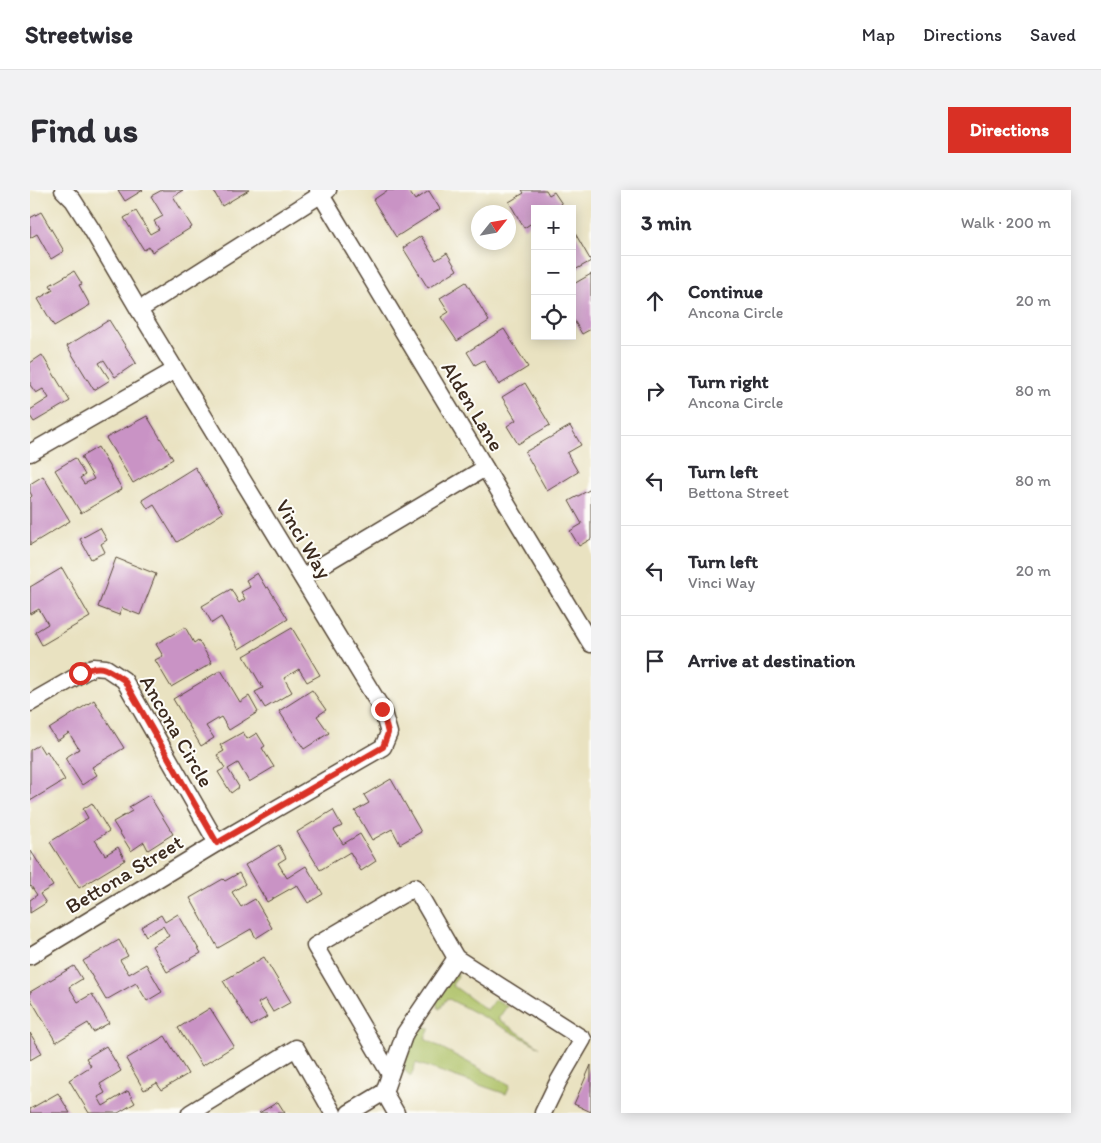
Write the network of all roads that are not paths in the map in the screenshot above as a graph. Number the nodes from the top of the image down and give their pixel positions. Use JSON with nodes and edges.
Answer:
{"nodes":[{"id":1,"x":63,"y":190,"type":"edge"},
{"id":2,"x":322,"y":191,"type":"edge"},
{"id":3,"x":139,"y":310,"type":"junction"},
{"id":4,"x":176,"y":370,"type":"junction"},
{"id":5,"x":30,"y":453,"type":"edge"},
{"id":6,"x":485,"y":468,"type":"junction"},
{"id":7,"x":302,"y":577,"type":"junction"},
{"id":8,"x":591,"y":644,"type":"edge"},
{"id":9,"x":30,"y":703,"type":"edge"},
{"id":10,"x":388,"y":733,"type":"joint"},
{"id":11,"x":217,"y":843,"type":"junction"},
{"id":12,"x":30,"y":956,"type":"edge"},
{"id":13,"x":456,"y":958,"type":"junction"},
{"id":14,"x":587,"y":1034,"type":"edge"},
{"id":15,"x":390,"y":1074,"type":"junction"},
{"id":16,"x":384,"y":1092,"type":"junction"},
{"id":17,"x":190,"y":1113,"type":"edge"},
{"id":18,"x":333,"y":1113,"type":"edge"},
{"id":19,"x":349,"y":1113,"type":"edge"},
{"id":20,"x":396,"y":1113,"type":"edge"},
{"id":21,"x":543,"y":1113,"type":"edge"}],
"edges":[{"from":1,"to":3,"type":"street","name":"Vinci Way"},
{"from":2,"to":3,"type":"street"},
{"from":2,"to":6,"type":"street","name":"Alden Lane"},
{"from":3,"to":4,"type":"street","name":"Vinci Way"},
{"from":4,"to":5,"type":"street"},
{"from":4,"to":7,"type":"street","name":"Vinci Way"},
{"from":6,"to":7,"type":"street"},
{"from":6,"to":8,"type":"street","name":"Alden Lane"},
{"from":7,"to":10,"type":"street","name":"Vinci Way"},
{"from":9,"to":11,"type":"street","name":"Ancona Circle"},
{"from":10,"to":11,"type":"street","name":"Bettona Street"},
{"from":11,"to":12,"type":"street","name":"Bettona Street"},
{"from":13,"to":14,"type":"street"},
{"from":13,"to":15,"type":"street"},
{"from":13,"to":15,"type":"street"},
{"from":14,"to":21,"type":"street"},
{"from":15,"to":16,"type":"street"},
{"from":16,"to":19,"type":"street"},
{"from":16,"to":20,"type":"street"},
{"from":17,"to":18,"type":"street"}]}
